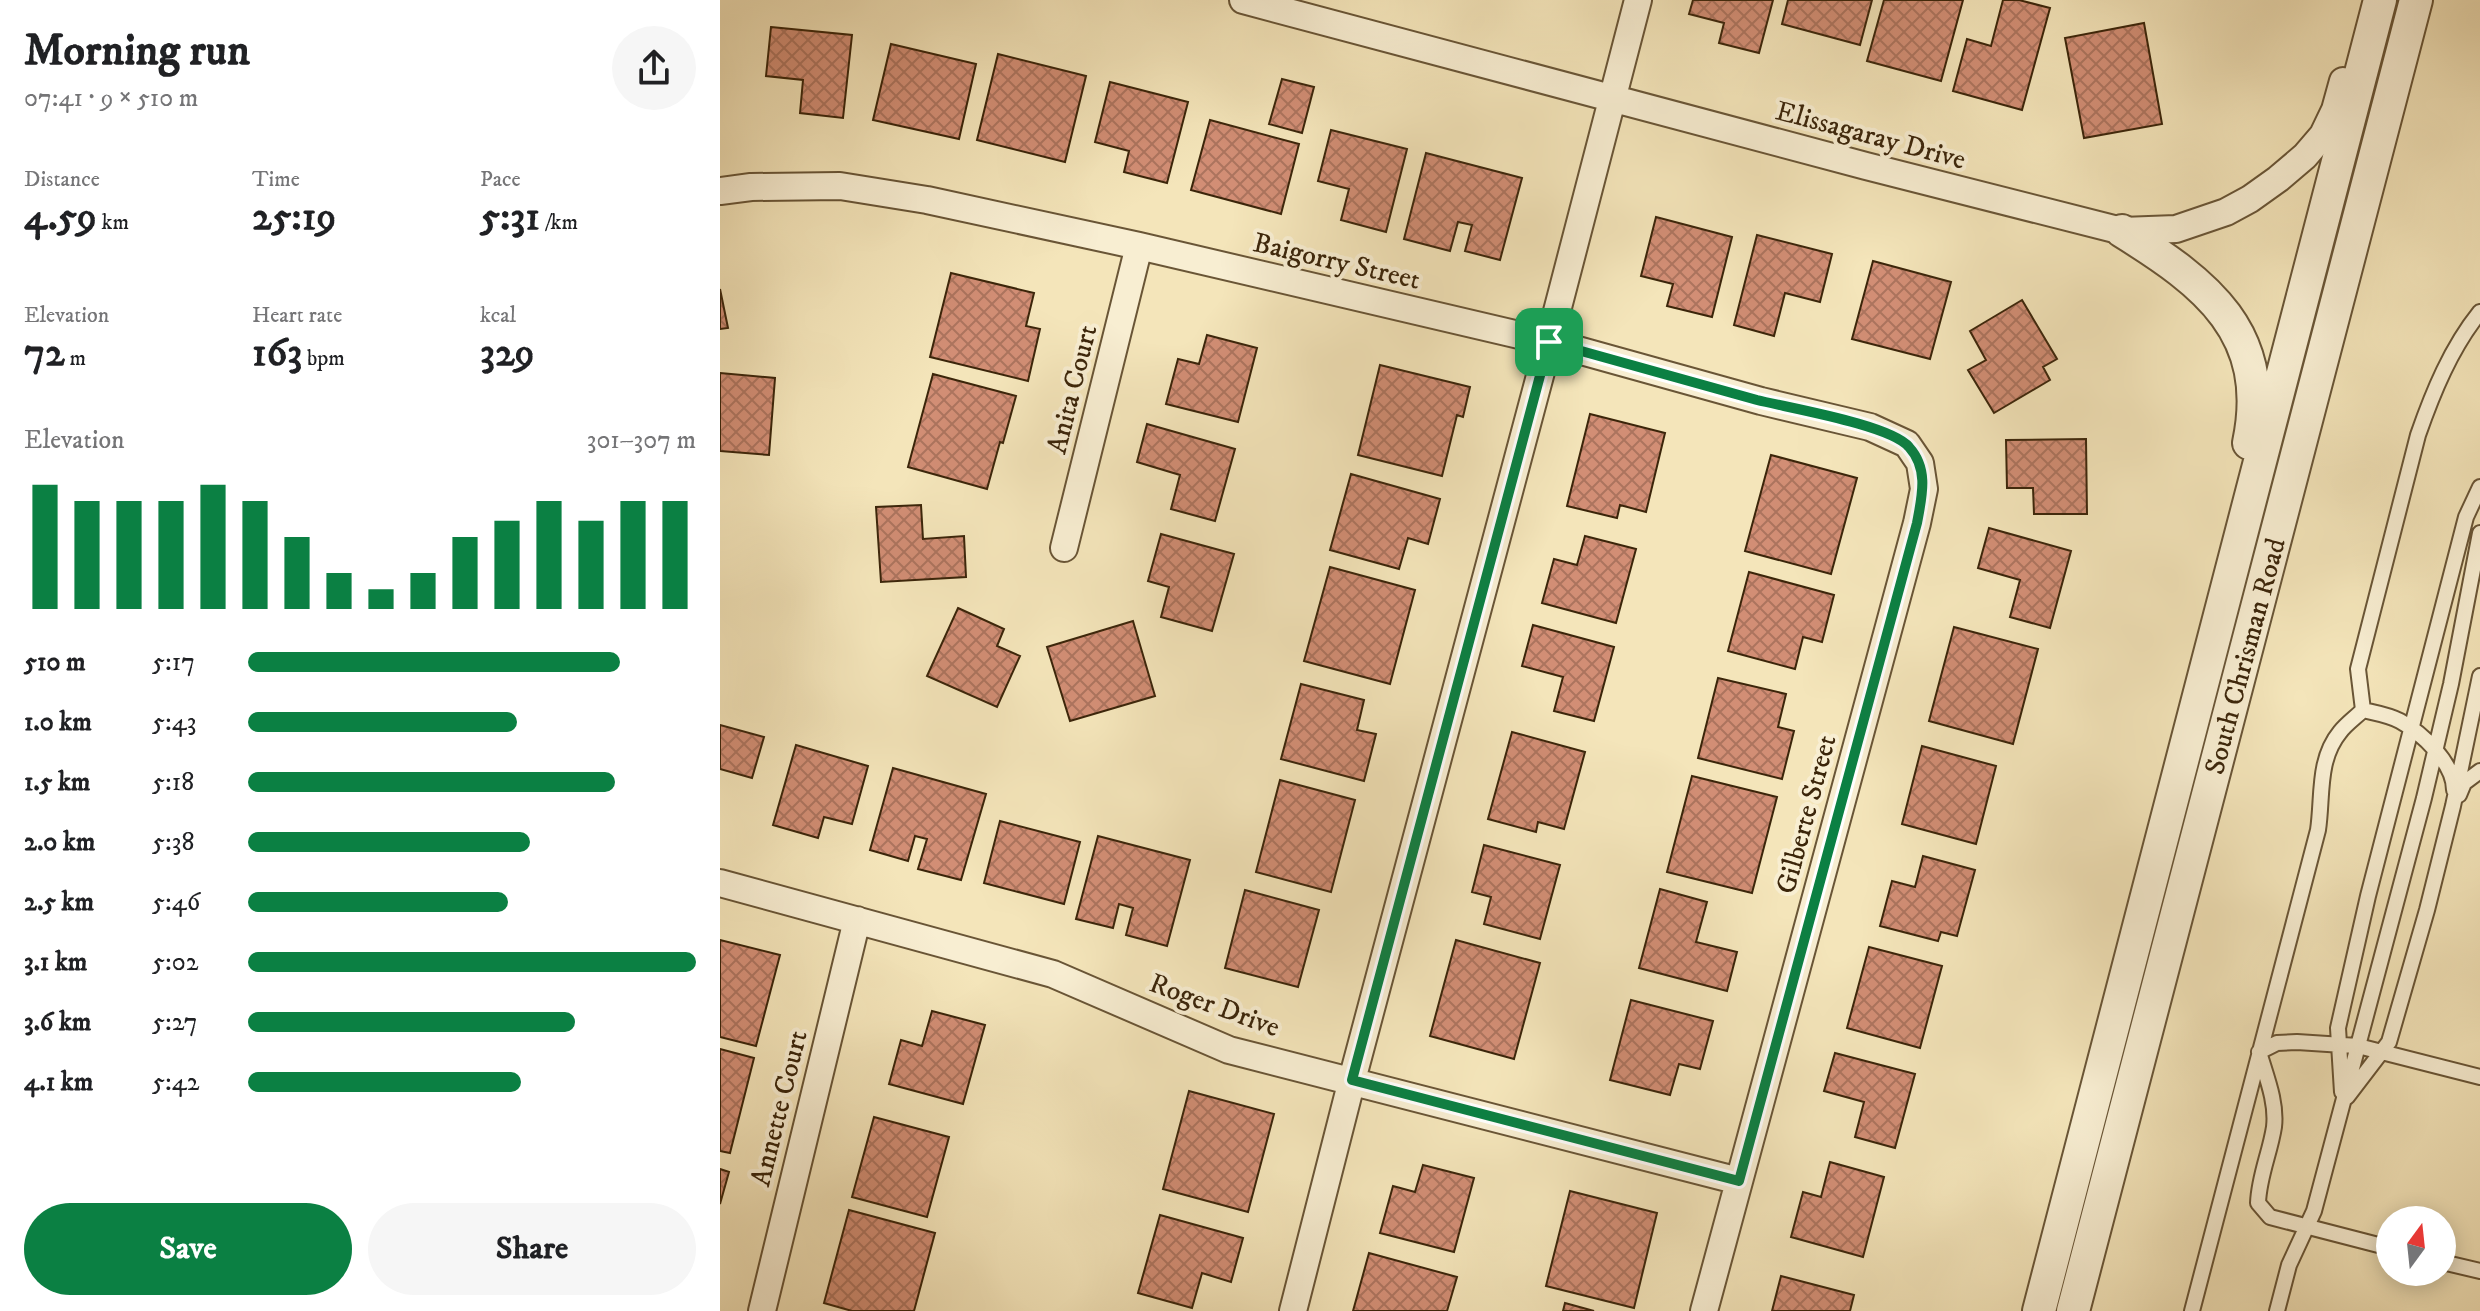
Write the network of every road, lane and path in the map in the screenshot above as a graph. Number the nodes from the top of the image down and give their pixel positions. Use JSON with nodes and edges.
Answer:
{"nodes":[{"id":1,"x":1243,"y":0,"type":"edge"},
{"id":2,"x":1638,"y":0,"type":"edge"},
{"id":3,"x":2364,"y":0,"type":"edge"},
{"id":4,"x":2380,"y":0,"type":"edge"},
{"id":5,"x":2416,"y":0,"type":"edge"},
{"id":6,"x":1612,"y":98,"type":"junction"},
{"id":7,"x":720,"y":191,"type":"edge"},
{"id":8,"x":2122,"y":231,"type":"junction"},
{"id":9,"x":1139,"y":246,"type":"junction"},
{"id":10,"x":2480,"y":312,"type":"edge"},
{"id":11,"x":1549,"y":342,"type":"junction"},
{"id":12,"x":1920,"y":463,"type":"joint"},
{"id":13,"x":2480,"y":487,"type":"edge"},
{"id":14,"x":2480,"y":533,"type":"edge"},
{"id":15,"x":1064,"y":548,"type":"dead end"},
{"id":16,"x":2480,"y":676,"type":"edge"},
{"id":17,"x":2363,"y":710,"type":"junction"},
{"id":18,"x":2411,"y":729,"type":"junction"},
{"id":19,"x":2435,"y":752,"type":"junction"},
{"id":20,"x":2480,"y":771,"type":"edge"},
{"id":21,"x":2453,"y":806,"type":"junction"},
{"id":22,"x":720,"y":883,"type":"edge"},
{"id":23,"x":857,"y":920,"type":"junction"},
{"id":24,"x":2138,"y":927,"type":"junction"},
{"id":25,"x":2337,"y":1044,"type":"junction"},
{"id":26,"x":2358,"y":1046,"type":"junction"},
{"id":27,"x":2259,"y":1052,"type":"junction"},
{"id":28,"x":2383,"y":1052,"type":"junction"},
{"id":29,"x":2480,"y":1077,"type":"edge"},
{"id":30,"x":1352,"y":1080,"type":"junction"},
{"id":31,"x":2343,"y":1104,"type":"junction"},
{"id":32,"x":1739,"y":1181,"type":"junction"},
{"id":33,"x":2307,"y":1226,"type":"junction"},
{"id":34,"x":2376,"y":1244,"type":"edge"},
{"id":35,"x":2456,"y":1265,"type":"edge"},
{"id":36,"x":2480,"y":1271,"type":"edge"},
{"id":37,"x":762,"y":1311,"type":"edge"},
{"id":38,"x":1293,"y":1311,"type":"edge"},
{"id":39,"x":1704,"y":1311,"type":"edge"},
{"id":40,"x":2039,"y":1311,"type":"edge"},
{"id":41,"x":2073,"y":1311,"type":"edge"},
{"id":42,"x":2192,"y":1311,"type":"edge"},
{"id":43,"x":2277,"y":1311,"type":"edge"}],
"edges":[{"from":1,"to":6,"type":"street","name":"Elissagaray Drive"},
{"from":2,"to":6,"type":"street"},
{"from":3,"to":8,"type":"street","name":"Elissagaray Drive"},
{"from":4,"to":24,"type":"street","name":"South Chrisman Road"},
{"from":5,"to":41,"type":"street","name":"South Chrisman Road"},
{"from":6,"to":8,"type":"street","name":"Elissagaray Drive"},
{"from":6,"to":11,"type":"street"},
{"from":7,"to":9,"type":"street","name":"Baigorry Street"},
{"from":8,"to":24,"type":"street"},
{"from":9,"to":11,"type":"street","name":"Baigorry Street"},
{"from":9,"to":15,"type":"street","name":"Anita Court"},
{"from":10,"to":17,"type":"lane"},
{"from":11,"to":12,"type":"street","name":"Baigorry Street"},
{"from":11,"to":30,"type":"street"},
{"from":12,"to":32,"type":"street","name":"Gilberte Street"},
{"from":13,"to":18,"type":"lane"},
{"from":14,"to":19,"type":"lane"},
{"from":16,"to":21,"type":"lane"},
{"from":17,"to":18,"type":"lane"},
{"from":17,"to":27,"type":"lane"},
{"from":18,"to":19,"type":"lane"},
{"from":18,"to":25,"type":"lane"},
{"from":19,"to":21,"type":"lane"},
{"from":19,"to":26,"type":"lane"},
{"from":20,"to":21,"type":"lane"},
{"from":21,"to":28,"type":"lane"},
{"from":22,"to":23,"type":"street","name":"Roger Drive"},
{"from":23,"to":30,"type":"street","name":"Roger Drive"},
{"from":23,"to":37,"type":"street","name":"Annette Court"},
{"from":24,"to":40,"type":"street","name":"South Chrisman Road"},
{"from":25,"to":26,"type":"lane"},
{"from":25,"to":27,"type":"lane"},
{"from":25,"to":31,"type":"lane"},
{"from":26,"to":28,"type":"lane"},
{"from":26,"to":31,"type":"lane"},
{"from":27,"to":33,"type":"lane"},
{"from":27,"to":42,"type":"lane"},
{"from":28,"to":29,"type":"lane"},
{"from":28,"to":31,"type":"lane"},
{"from":30,"to":32,"type":"street","name":"Roger Drive"},
{"from":30,"to":38,"type":"street"},
{"from":31,"to":33,"type":"lane"},
{"from":32,"to":39,"type":"street","name":"Gilberte Street"},
{"from":33,"to":34,"type":"lane"},
{"from":33,"to":43,"type":"lane"},
{"from":35,"to":36,"type":"lane"}]}
